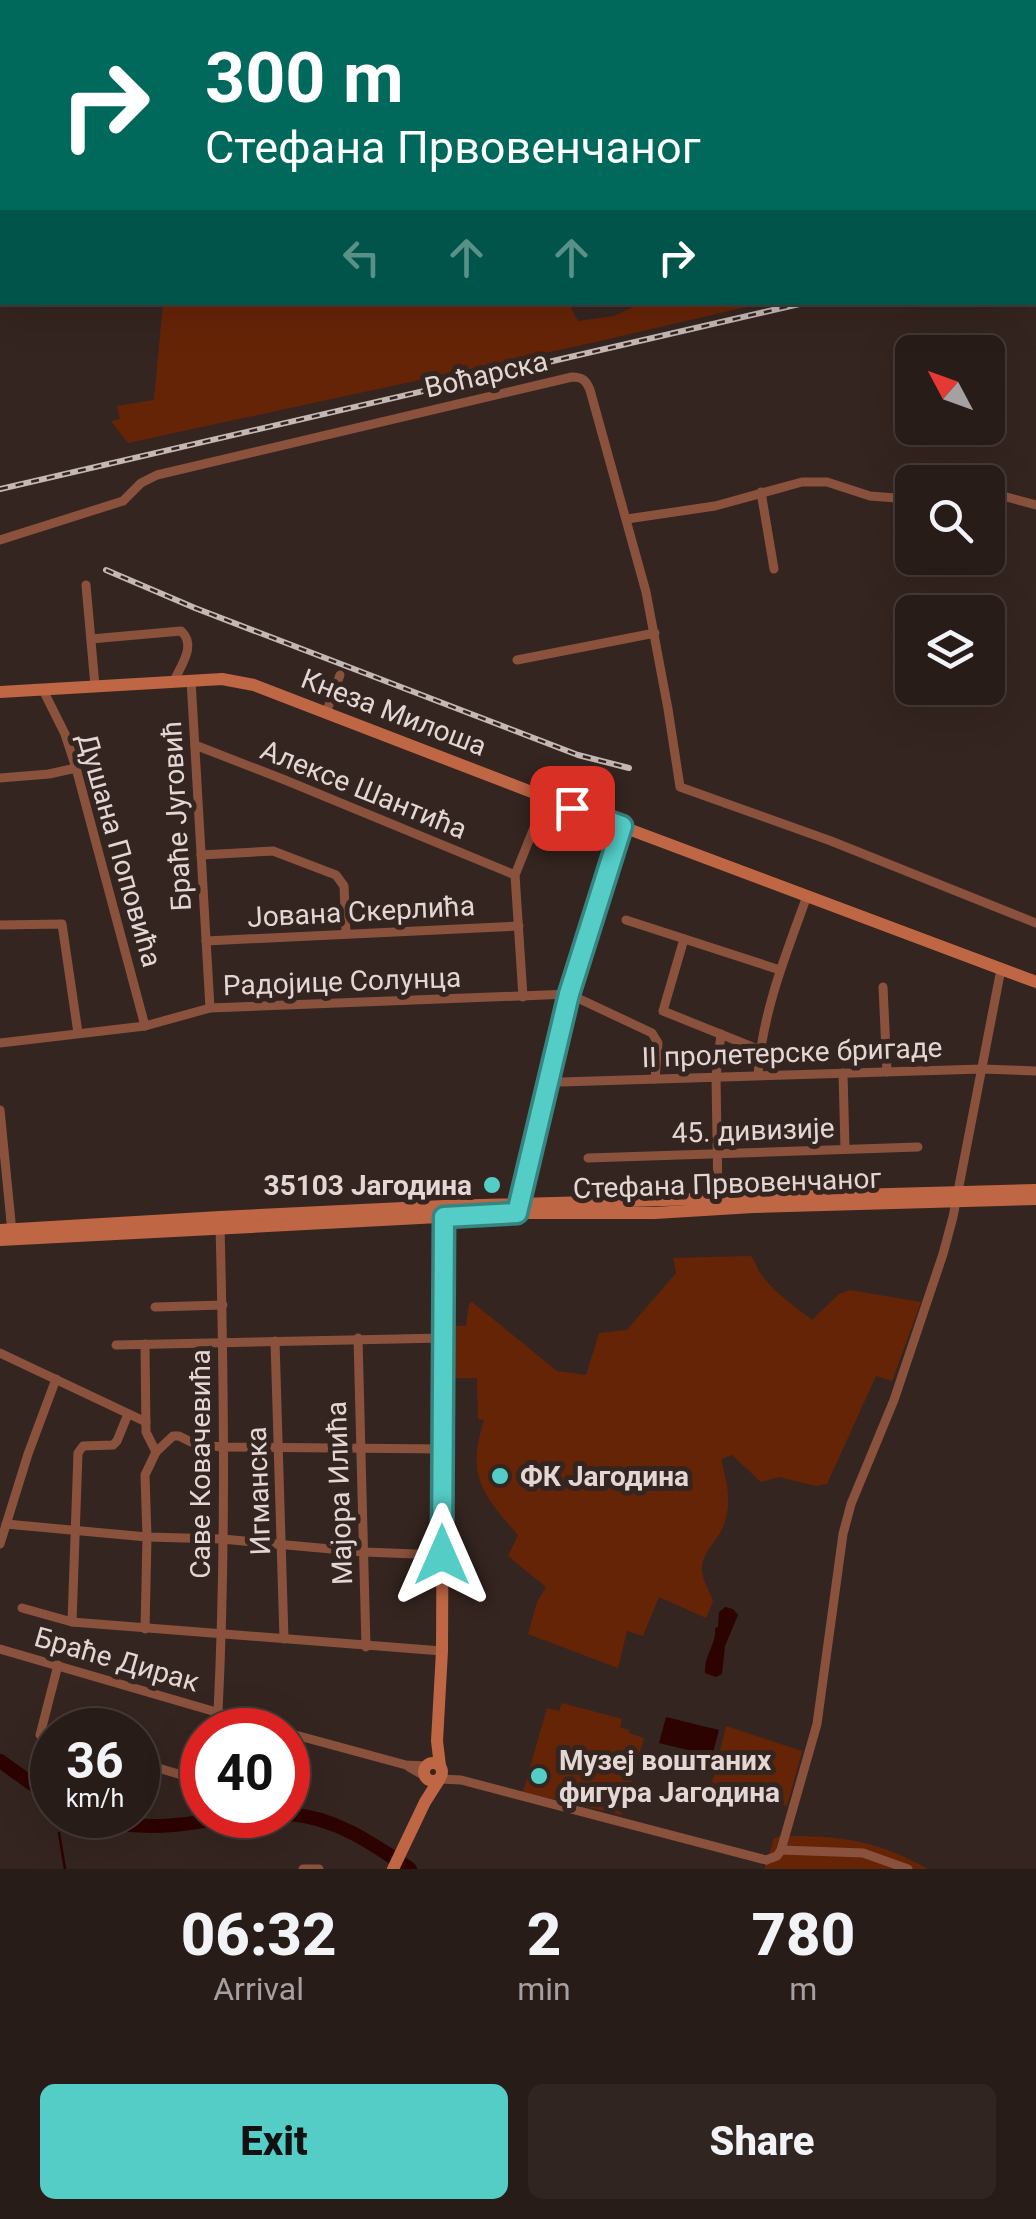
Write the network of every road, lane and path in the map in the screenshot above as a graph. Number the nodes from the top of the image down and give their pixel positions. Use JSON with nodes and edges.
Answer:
{"nodes":[{"id":1,"x":761,"y":492,"type":"junction"},
{"id":2,"x":1005,"y":497,"type":"edge"},
{"id":3,"x":895,"y":498,"type":"edge"},
{"id":4,"x":1036,"y":505,"type":"edge"},
{"id":5,"x":627,"y":519,"type":"junction"},
{"id":6,"x":0,"y":540,"type":"edge"},
{"id":7,"x":774,"y":569,"type":"dead end"},
{"id":8,"x":86,"y":584,"type":"dead end"},
{"id":9,"x":655,"y":633,"type":"junction"},
{"id":10,"x":91,"y":639,"type":"junction"},
{"id":11,"x":517,"y":660,"type":"dead end"},
{"id":12,"x":340,"y":675,"type":"dead end"},
{"id":13,"x":191,"y":680,"type":"junction"},
{"id":14,"x":174,"y":681,"type":"junction"},
{"id":15,"x":95,"y":686,"type":"junction"},
{"id":16,"x":43,"y":690,"type":"junction"},
{"id":17,"x":0,"y":692,"type":"edge"},
{"id":18,"x":326,"y":713,"type":"junction"},
{"id":19,"x":195,"y":746,"type":"junction"},
{"id":20,"x":76,"y":768,"type":"junction"},
{"id":21,"x":0,"y":778,"type":"edge"},
{"id":22,"x":546,"y":798,"type":"junction"},
{"id":23,"x":599,"y":818,"type":"junction"},
{"id":24,"x":622,"y":826,"type":"junction"},
{"id":25,"x":202,"y":855,"type":"junction"},
{"id":26,"x":612,"y":860,"type":"junction"},
{"id":27,"x":515,"y":875,"type":"junction"},
{"id":28,"x":807,"y":896,"type":"junction"},
{"id":29,"x":626,"y":920,"type":"dead end"},
{"id":30,"x":1036,"y":923,"type":"edge"},
{"id":31,"x":0,"y":925,"type":"edge"},
{"id":32,"x":519,"y":926,"type":"junction"},
{"id":33,"x":346,"y":934,"type":"junction"},
{"id":34,"x":684,"y":938,"type":"junction"},
{"id":35,"x":206,"y":941,"type":"junction"},
{"id":36,"x":1001,"y":969,"type":"junction"},
{"id":37,"x":780,"y":970,"type":"junction"},
{"id":38,"x":1036,"y":982,"type":"edge"},
{"id":39,"x":883,"y":986,"type":"dead end"},
{"id":40,"x":569,"y":994,"type":"junction"},
{"id":41,"x":523,"y":996,"type":"junction"},
{"id":42,"x":210,"y":1008,"type":"junction"},
{"id":43,"x":146,"y":1026,"type":"junction"},
{"id":44,"x":78,"y":1033,"type":"junction"},
{"id":45,"x":720,"y":1034,"type":"junction"},
{"id":46,"x":0,"y":1043,"type":"edge"},
{"id":47,"x":760,"y":1050,"type":"junction"},
{"id":48,"x":982,"y":1069,"type":"junction"},
{"id":49,"x":1036,"y":1071,"type":"edge"},
{"id":50,"x":886,"y":1072,"type":"junction"},
{"id":51,"x":843,"y":1073,"type":"junction"},
{"id":52,"x":550,"y":1076,"type":"junction"},
{"id":53,"x":758,"y":1076,"type":"junction"},
{"id":54,"x":716,"y":1077,"type":"junction"},
{"id":55,"x":654,"y":1079,"type":"junction"},
{"id":56,"x":0,"y":1110,"type":"edge"},
{"id":57,"x":918,"y":1147,"type":"dead end"},
{"id":58,"x":844,"y":1150,"type":"junction"},
{"id":59,"x":718,"y":1154,"type":"junction"},
{"id":60,"x":588,"y":1158,"type":"dead end"},
{"id":61,"x":1036,"y":1190,"type":"edge"},
{"id":62,"x":956,"y":1196,"type":"junction"},
{"id":63,"x":718,"y":1198,"type":"junction"},
{"id":64,"x":1036,"y":1199,"type":"edge"},
{"id":65,"x":753,"y":1202,"type":"junction"},
{"id":66,"x":518,"y":1209,"type":"junction"},
{"id":67,"x":444,"y":1211,"type":"junction"},
{"id":68,"x":220,"y":1223,"type":"junction"},
{"id":69,"x":6,"y":1235,"type":"edge"},
{"id":70,"x":222,"y":1304,"type":"junction"},
{"id":71,"x":155,"y":1307,"type":"dead end"},
{"id":72,"x":358,"y":1338,"type":"junction"},
{"id":73,"x":444,"y":1338,"type":"junction"},
{"id":74,"x":275,"y":1341,"type":"junction"},
{"id":75,"x":224,"y":1343,"type":"junction"},
{"id":76,"x":116,"y":1344,"type":"dead end"},
{"id":77,"x":145,"y":1344,"type":"junction"},
{"id":78,"x":0,"y":1353,"type":"edge"},
{"id":79,"x":56,"y":1379,"type":"junction"},
{"id":80,"x":128,"y":1414,"type":"junction"},
{"id":81,"x":146,"y":1422,"type":"junction"},
{"id":82,"x":224,"y":1447,"type":"junction"},
{"id":83,"x":278,"y":1449,"type":"junction"},
{"id":84,"x":443,"y":1449,"type":"junction"},
{"id":85,"x":361,"y":1450,"type":"junction"},
{"id":86,"x":156,"y":1452,"type":"junction"},
{"id":87,"x":6,"y":1524,"type":"junction"},
{"id":88,"x":74,"y":1532,"type":"junction"},
{"id":89,"x":147,"y":1537,"type":"junction"},
{"id":90,"x":222,"y":1539,"type":"junction"},
{"id":91,"x":0,"y":1544,"type":"edge"},
{"id":92,"x":282,"y":1544,"type":"junction"},
{"id":93,"x":364,"y":1552,"type":"junction"},
{"id":94,"x":442,"y":1555,"type":"junction"},
{"id":95,"x":22,"y":1608,"type":"dead end"},
{"id":96,"x":72,"y":1622,"type":"junction"},
{"id":97,"x":145,"y":1629,"type":"junction"},
{"id":98,"x":222,"y":1635,"type":"junction"},
{"id":99,"x":284,"y":1640,"type":"junction"},
{"id":100,"x":366,"y":1647,"type":"junction"},
{"id":101,"x":0,"y":1650,"type":"edge"},
{"id":102,"x":442,"y":1651,"type":"junction"},
{"id":103,"x":58,"y":1665,"type":"junction"},
{"id":104,"x":47,"y":1708,"type":"edge"},
{"id":105,"x":204,"y":1708,"type":"edge"},
{"id":106,"x":218,"y":1708,"type":"edge"},
{"id":107,"x":310,"y":1738,"type":"edge"},
{"id":108,"x":433,"y":1772,"type":"junction"},
{"id":109,"x":781,"y":1850,"type":"junction"},
{"id":110,"x":766,"y":1864,"type":"edge"},
{"id":111,"x":303,"y":1869,"type":"edge"},
{"id":112,"x":319,"y":1869,"type":"edge"},
{"id":113,"x":393,"y":1869,"type":"edge"},
{"id":114,"x":908,"y":1869,"type":"edge"}],
"edges":[{"from":1,"to":3,"type":"street"},
{"from":1,"to":5,"type":"street"},
{"from":1,"to":7,"type":"street"},
{"from":2,"to":4,"type":"street"},
{"from":5,"to":6,"type":"street","name":"Воћарска"},
{"from":5,"to":9,"type":"street","name":"Воћарска"},
{"from":8,"to":10,"type":"street"},
{"from":9,"to":11,"type":"street"},
{"from":9,"to":30,"type":"street","name":"Воћарска"},
{"from":10,"to":14,"type":"street"},
{"from":10,"to":15,"type":"street"},
{"from":12,"to":18,"type":"street"},
{"from":13,"to":14,"type":"street","name":"Кнеза Милоша"},
{"from":13,"to":18,"type":"street","name":"Кнеза Милоша"},
{"from":13,"to":19,"type":"street","name":"Браће Југовић"},
{"from":14,"to":15,"type":"street","name":"Кнеза Милоша"},
{"from":15,"to":16,"type":"street","name":"Кнеза Милоша"},
{"from":16,"to":17,"type":"street","name":"Кнеза Милоша"},
{"from":16,"to":20,"type":"street","name":"Душана Поповића"},
{"from":18,"to":22,"type":"street","name":"Кнеза Милоша"},
{"from":19,"to":25,"type":"street","name":"Браће Југовић"},
{"from":19,"to":27,"type":"street","name":"Алексе Шантића"},
{"from":20,"to":21,"type":"street"},
{"from":20,"to":43,"type":"street","name":"Душана Поповића"},
{"from":22,"to":23,"type":"street","name":"Кнеза Милоша"},
{"from":22,"to":27,"type":"street"},
{"from":23,"to":24,"type":"street","name":"Кнеза Милоша"},
{"from":23,"to":26,"type":"street"},
{"from":24,"to":26,"type":"street"},
{"from":24,"to":28,"type":"street","name":"Кнеза Милоша"},
{"from":25,"to":33,"type":"street"},
{"from":25,"to":35,"type":"street","name":"Браће Југовић"},
{"from":26,"to":40,"type":"street"},
{"from":27,"to":32,"type":"street"},
{"from":28,"to":36,"type":"street","name":"Кнеза Милоша"},
{"from":28,"to":37,"type":"street"},
{"from":29,"to":34,"type":"street"},
{"from":31,"to":44,"type":"street"},
{"from":32,"to":33,"type":"street","name":"Јована Скерлића"},
{"from":32,"to":41,"type":"street"},
{"from":33,"to":35,"type":"street","name":"Јована Скерлића"},
{"from":34,"to":37,"type":"street"},
{"from":34,"to":45,"type":"street"},
{"from":35,"to":42,"type":"street","name":"Браће Југовић"},
{"from":36,"to":38,"type":"street","name":"Кнеза Милоша"},
{"from":36,"to":48,"type":"street"},
{"from":37,"to":47,"type":"street"},
{"from":39,"to":50,"type":"street"},
{"from":40,"to":41,"type":"street","name":"Радојице Солунца"},
{"from":40,"to":52,"type":"street"},
{"from":40,"to":55,"type":"street"},
{"from":41,"to":42,"type":"street","name":"Радојице Солунца"},
{"from":42,"to":43,"type":"street","name":"Радојице Солунца"},
{"from":43,"to":44,"type":"street","name":"Радојице Солунца"},
{"from":44,"to":46,"type":"street","name":"Радојице Солунца"},
{"from":45,"to":47,"type":"street"},
{"from":45,"to":54,"type":"street"},
{"from":47,"to":53,"type":"street"},
{"from":48,"to":49,"type":"street","name":"II пролетерске бригаде"},
{"from":48,"to":50,"type":"street","name":"II пролетерске бригаде"},
{"from":48,"to":62,"type":"street"},
{"from":50,"to":51,"type":"street","name":"II пролетерске бригаде"},
{"from":51,"to":53,"type":"street","name":"II пролетерске бригаде"},
{"from":51,"to":58,"type":"street"},
{"from":52,"to":55,"type":"street","name":"II пролетерске бригаде"},
{"from":52,"to":66,"type":"street"},
{"from":53,"to":54,"type":"street","name":"II пролетерске бригаде"},
{"from":54,"to":55,"type":"street","name":"II пролетерске бригаде"},
{"from":54,"to":59,"type":"street"},
{"from":56,"to":69,"type":"street"},
{"from":57,"to":58,"type":"street","name":"45. дивизије"},
{"from":58,"to":59,"type":"street","name":"45. дивизије"},
{"from":59,"to":60,"type":"street","name":"45. дивизије"},
{"from":59,"to":63,"type":"street"},
{"from":61,"to":62,"type":"street","name":"Стефана Првовенчаног"},
{"from":62,"to":64,"type":"street","name":"Стефана Првовенчаног"},
{"from":62,"to":65,"type":"street","name":"Стефана Првовенчаног"},
{"from":62,"to":109,"type":"street"},
{"from":63,"to":65,"type":"street","name":"Стефана Првовенчаног"},
{"from":63,"to":66,"type":"street","name":"Стефана Првовенчаног"},
{"from":65,"to":66,"type":"street","name":"Стефана Првовенчаног"},
{"from":66,"to":67,"type":"street","name":"Стефана Првовенчаног"},
{"from":67,"to":68,"type":"street","name":"Стефана Првовенчаног"},
{"from":67,"to":73,"type":"street"},
{"from":68,"to":69,"type":"street","name":"Стефана Првовенчаног"},
{"from":68,"to":70,"type":"street","name":"Саве Ковачевића"},
{"from":70,"to":71,"type":"street"},
{"from":70,"to":75,"type":"street","name":"Саве Ковачевића"},
{"from":72,"to":73,"type":"street"},
{"from":72,"to":74,"type":"street"},
{"from":72,"to":85,"type":"street","name":"Мајора Илића"},
{"from":73,"to":84,"type":"street"},
{"from":74,"to":75,"type":"street"},
{"from":74,"to":83,"type":"street","name":"Игманска"},
{"from":75,"to":77,"type":"street"},
{"from":75,"to":82,"type":"street","name":"Саве Ковачевића"},
{"from":76,"to":77,"type":"street"},
{"from":77,"to":81,"type":"street"},
{"from":78,"to":79,"type":"street"},
{"from":79,"to":80,"type":"street"},
{"from":79,"to":87,"type":"street"},
{"from":80,"to":81,"type":"street"},
{"from":80,"to":88,"type":"street"},
{"from":81,"to":86,"type":"street"},
{"from":82,"to":83,"type":"street"},
{"from":82,"to":86,"type":"street"},
{"from":82,"to":90,"type":"street","name":"Саве Ковачевића"},
{"from":83,"to":85,"type":"street"},
{"from":83,"to":92,"type":"street","name":"Игманска"},
{"from":84,"to":85,"type":"street"},
{"from":84,"to":94,"type":"street"},
{"from":85,"to":93,"type":"street","name":"Мајора Илића"},
{"from":86,"to":89,"type":"street"},
{"from":87,"to":88,"type":"street"},
{"from":87,"to":91,"type":"street"},
{"from":88,"to":89,"type":"street"},
{"from":88,"to":96,"type":"street"},
{"from":89,"to":90,"type":"street"},
{"from":89,"to":97,"type":"street"},
{"from":90,"to":92,"type":"street"},
{"from":90,"to":98,"type":"street","name":"Саве Ковачевића"},
{"from":92,"to":93,"type":"street"},
{"from":92,"to":99,"type":"street","name":"Игманска"},
{"from":93,"to":94,"type":"street"},
{"from":93,"to":100,"type":"street","name":"Мајора Илића"},
{"from":94,"to":102,"type":"street"},
{"from":95,"to":96,"type":"street"},
{"from":96,"to":97,"type":"street"},
{"from":97,"to":98,"type":"street"},
{"from":98,"to":99,"type":"street"},
{"from":98,"to":106,"type":"street","name":"Саве Ковачевића"},
{"from":99,"to":100,"type":"street"},
{"from":100,"to":102,"type":"street"},
{"from":101,"to":103,"type":"street","name":"Браће Дирак"},
{"from":102,"to":108,"type":"street"},
{"from":103,"to":104,"type":"street"},
{"from":103,"to":105,"type":"street","name":"Браће Дирак"},
{"from":107,"to":108,"type":"street"},
{"from":108,"to":110,"type":"street"},
{"from":108,"to":113,"type":"street"},
{"from":109,"to":110,"type":"street"},
{"from":109,"to":114,"type":"street"},
{"from":111,"to":112,"type":"street"}]}
